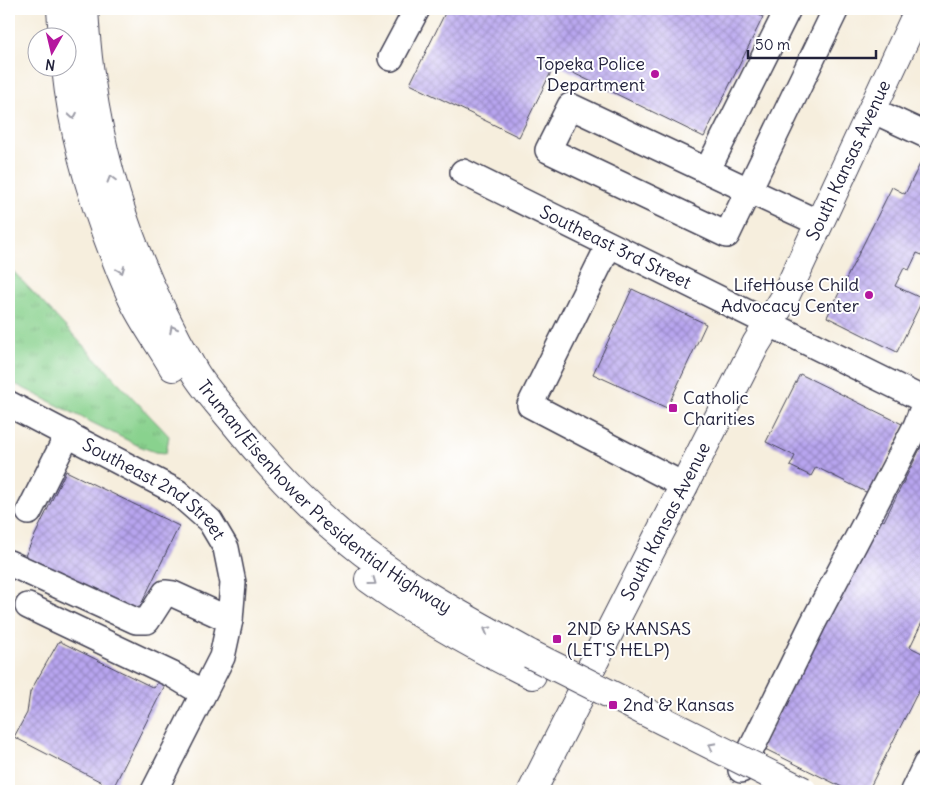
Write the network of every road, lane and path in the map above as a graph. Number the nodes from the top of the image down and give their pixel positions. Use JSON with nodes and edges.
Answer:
{"nodes":[{"id":1,"x":84,"y":9,"type":"edge"},
{"id":2,"x":417,"y":9,"type":"edge"},
{"id":3,"x":788,"y":9,"type":"edge"},
{"id":4,"x":836,"y":9,"type":"edge"},
{"id":5,"x":919,"y":9,"type":"edge"},
{"id":6,"x":70,"y":28,"type":"edge"},
{"id":7,"x":391,"y":58,"type":"dead end"},
{"id":8,"x":78,"y":64,"type":"edge"},
{"id":9,"x":68,"y":78,"type":"edge"},
{"id":10,"x":872,"y":110,"type":"junction"},
{"id":11,"x":926,"y":135,"type":"edge"},
{"id":12,"x":707,"y":170,"type":"junction"},
{"id":13,"x":463,"y":172,"type":"dead end"},
{"id":14,"x":748,"y":190,"type":"junction"},
{"id":15,"x":819,"y":223,"type":"junction"},
{"id":16,"x":609,"y":245,"type":"junction"},
{"id":17,"x":768,"y":322,"type":"junction"},
{"id":18,"x":189,"y":378,"type":"junction"},
{"id":19,"x":926,"y":400,"type":"edge"},
{"id":20,"x":9,"y":404,"type":"edge"},
{"id":21,"x":68,"y":434,"type":"junction"},
{"id":22,"x":685,"y":486,"type":"junction"},
{"id":23,"x":29,"y":512,"type":"dead end"},
{"id":24,"x":9,"y":563,"type":"edge"},
{"id":25,"x":28,"y":606,"type":"dead end"},
{"id":26,"x":230,"y":620,"type":"junction"},
{"id":27,"x":203,"y":694,"type":"junction"},
{"id":28,"x":926,"y":764,"type":"edge"},
{"id":29,"x":740,"y":770,"type":"dead end"},
{"id":30,"x":154,"y":791,"type":"edge"},
{"id":31,"x":532,"y":791,"type":"edge"},
{"id":32,"x":763,"y":791,"type":"edge"},
{"id":33,"x":803,"y":791,"type":"edge"},
{"id":34,"x":913,"y":791,"type":"edge"}],
"edges":[{"from":1,"to":6,"type":"main road","name":"Truman/Eisenhower Presidential Highway"},
{"from":2,"to":7,"type":"street"},
{"from":3,"to":12,"type":"street"},
{"from":4,"to":14,"type":"street"},
{"from":5,"to":10,"type":"main road","name":"South Kansas Avenue"},
{"from":18,"to":8,"type":"main road","name":"Truman/Eisenhower Presidential Highway","one_way":true},
{"from":9,"to":18,"type":"main road","name":"Truman/Eisenhower Presidential Highway","one_way":true},
{"from":10,"to":11,"type":"street"},
{"from":10,"to":15,"type":"main road","name":"South Kansas Avenue"},
{"from":12,"to":14,"type":"street"},
{"from":12,"to":14,"type":"street"},
{"from":13,"to":16,"type":"street","name":"Southeast 3rd Street"},
{"from":14,"to":15,"type":"street"},
{"from":15,"to":17,"type":"main road","name":"South Kansas Avenue"},
{"from":16,"to":17,"type":"street","name":"Southeast 3rd Street"},
{"from":16,"to":22,"type":"street"},
{"from":17,"to":19,"type":"street","name":"Southeast 3rd Street"},
{"from":17,"to":22,"type":"main road","name":"South Kansas Avenue"},
{"from":18,"to":32,"type":"main road","name":"Truman/Eisenhower Presidential Highway","one_way":true},
{"from":33,"to":18,"type":"main road","name":"Truman/Eisenhower Presidential Highway","one_way":true,"bridge":true},
{"from":19,"to":29,"type":"street"},
{"from":20,"to":21,"type":"street","name":"Southeast 2nd Street"},
{"from":21,"to":23,"type":"street"},
{"from":21,"to":26,"type":"street","name":"Southeast 2nd Street"},
{"from":22,"to":31,"type":"main road","name":"South Kansas Avenue"},
{"from":24,"to":26,"type":"street"},
{"from":25,"to":27,"type":"street"},
{"from":26,"to":27,"type":"street","name":"Southeast 2nd Street"},
{"from":27,"to":30,"type":"street","name":"Southeast 2nd Street"},
{"from":28,"to":34,"type":"street"}]}
